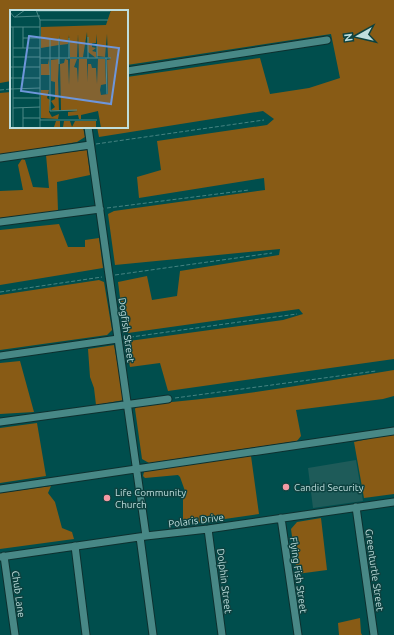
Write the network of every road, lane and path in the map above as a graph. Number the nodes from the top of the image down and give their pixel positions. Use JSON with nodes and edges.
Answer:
{"nodes":[{"id":1,"x":327,"y":40,"type":"dead end"},
{"id":2,"x":128,"y":71,"type":"edge"},
{"id":3,"x":10,"y":89,"type":"edge"},
{"id":4,"x":0,"y":90,"type":"edge"},
{"id":5,"x":264,"y":120,"type":"dead end"},
{"id":6,"x":88,"y":128,"type":"edge"},
{"id":7,"x":90,"y":145,"type":"junction"},
{"id":8,"x":0,"y":158,"type":"edge"},
{"id":9,"x":249,"y":190,"type":"dead end"},
{"id":10,"x":100,"y":209,"type":"junction"},
{"id":11,"x":0,"y":222,"type":"edge"},
{"id":12,"x":272,"y":253,"type":"dead end"},
{"id":13,"x":109,"y":276,"type":"junction"},
{"id":14,"x":0,"y":292,"type":"edge"},
{"id":15,"x":297,"y":314,"type":"dead end"},
{"id":16,"x":118,"y":339,"type":"junction"},
{"id":17,"x":0,"y":356,"type":"edge"},
{"id":18,"x":376,"y":371,"type":"dead end"},
{"id":19,"x":168,"y":399,"type":"joint"},
{"id":20,"x":128,"y":404,"type":"junction"},
{"id":21,"x":0,"y":422,"type":"edge"},
{"id":22,"x":394,"y":431,"type":"edge"},
{"id":23,"x":137,"y":468,"type":"junction"},
{"id":24,"x":0,"y":489,"type":"edge"},
{"id":25,"x":394,"y":502,"type":"edge"},
{"id":26,"x":356,"y":508,"type":"junction"},
{"id":27,"x":281,"y":518,"type":"junction"},
{"id":28,"x":208,"y":529,"type":"junction"},
{"id":29,"x":143,"y":536,"type":"junction"},
{"id":30,"x":75,"y":546,"type":"junction"},
{"id":31,"x":2,"y":556,"type":"edge"},
{"id":32,"x":14,"y":635,"type":"edge"},
{"id":33,"x":86,"y":635,"type":"edge"},
{"id":34,"x":153,"y":635,"type":"edge"},
{"id":35,"x":222,"y":635,"type":"edge"},
{"id":36,"x":298,"y":635,"type":"edge"},
{"id":37,"x":374,"y":635,"type":"edge"}],
"edges":[{"from":1,"to":2,"type":"street"},
{"from":3,"to":4,"type":"path"},
{"from":5,"to":7,"type":"path"},
{"from":6,"to":7,"type":"street","name":"Dogfish Street"},
{"from":7,"to":8,"type":"street"},
{"from":7,"to":10,"type":"street","name":"Dogfish Street"},
{"from":9,"to":10,"type":"path"},
{"from":10,"to":11,"type":"street"},
{"from":10,"to":13,"type":"street","name":"Dogfish Street"},
{"from":12,"to":13,"type":"path"},
{"from":13,"to":14,"type":"path"},
{"from":13,"to":16,"type":"street","name":"Dogfish Street"},
{"from":15,"to":16,"type":"path"},
{"from":16,"to":17,"type":"street"},
{"from":16,"to":20,"type":"street","name":"Dogfish Street"},
{"from":18,"to":19,"type":"path"},
{"from":19,"to":20,"type":"street"},
{"from":20,"to":21,"type":"street"},
{"from":20,"to":23,"type":"street","name":"Dogfish Street"},
{"from":22,"to":23,"type":"street"},
{"from":23,"to":24,"type":"street"},
{"from":23,"to":29,"type":"street","name":"Dogfish Street"},
{"from":25,"to":26,"type":"street","name":"Polaris Drive"},
{"from":26,"to":27,"type":"street","name":"Polaris Drive"},
{"from":26,"to":37,"type":"street","name":"Greenturtle Street"},
{"from":27,"to":28,"type":"street","name":"Polaris Drive"},
{"from":27,"to":36,"type":"street","name":"Flying Fish Street"},
{"from":28,"to":29,"type":"street","name":"Polaris Drive"},
{"from":28,"to":35,"type":"street","name":"Dolphin Street"},
{"from":29,"to":30,"type":"street","name":"Polaris Drive"},
{"from":29,"to":34,"type":"street","name":"Dogfish Street"},
{"from":30,"to":31,"type":"street","name":"Polaris Drive"},
{"from":30,"to":33,"type":"street"},
{"from":31,"to":32,"type":"street","name":"Chub Lane"}]}
